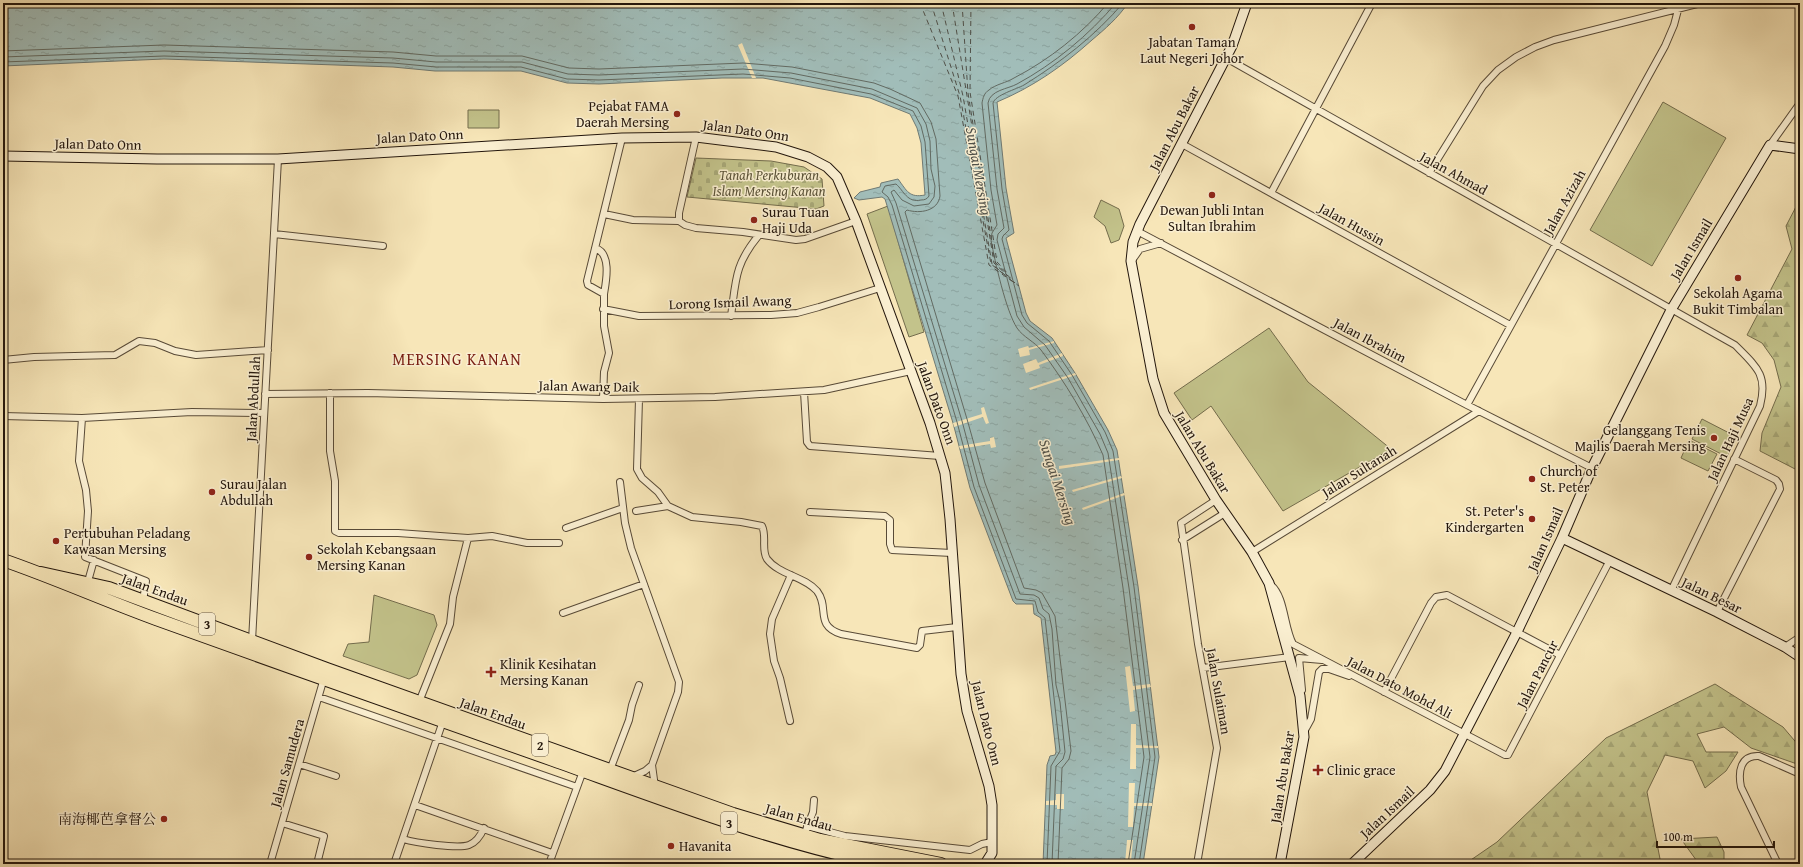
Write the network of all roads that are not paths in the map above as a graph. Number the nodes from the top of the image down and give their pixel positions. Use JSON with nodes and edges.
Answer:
{"nodes":[{"id":1,"x":1247,"y":3,"type":"edge"},
{"id":2,"x":1372,"y":3,"type":"edge"},
{"id":3,"x":1701,"y":3,"type":"edge"},
{"id":4,"x":1678,"y":10,"type":"junction"},
{"id":5,"x":1226,"y":58,"type":"junction"},
{"id":6,"x":1800,"y":103,"type":"edge"},
{"id":7,"x":1315,"y":108,"type":"junction"},
{"id":8,"x":696,"y":137,"type":"junction"},
{"id":9,"x":622,"y":138,"type":"junction"},
{"id":10,"x":1182,"y":144,"type":"junction"},
{"id":11,"x":1770,"y":145,"type":"junction"},
{"id":12,"x":1800,"y":149,"type":"edge"},
{"id":13,"x":3,"y":156,"type":"edge"},
{"id":14,"x":278,"y":159,"type":"junction"},
{"id":15,"x":1429,"y":173,"type":"junction"},
{"id":16,"x":1271,"y":193,"type":"junction"},
{"id":17,"x":604,"y":214,"type":"junction"},
{"id":18,"x":679,"y":221,"type":"junction"},
{"id":19,"x":856,"y":221,"type":"junction"},
{"id":20,"x":1137,"y":231,"type":"junction"},
{"id":21,"x":274,"y":234,"type":"junction"},
{"id":22,"x":758,"y":235,"type":"junction"},
{"id":23,"x":1161,"y":243,"type":"junction"},
{"id":24,"x":1555,"y":244,"type":"junction"},
{"id":25,"x":383,"y":246,"type":"dead end"},
{"id":26,"x":594,"y":248,"type":"junction"},
{"id":27,"x":1131,"y":261,"type":"junction"},
{"id":28,"x":880,"y":288,"type":"junction"},
{"id":29,"x":604,"y":294,"type":"junction"},
{"id":30,"x":603,"y":309,"type":"junction"},
{"id":31,"x":1671,"y":310,"type":"junction"},
{"id":32,"x":731,"y":316,"type":"junction"},
{"id":33,"x":1510,"y":325,"type":"junction"},
{"id":34,"x":268,"y":350,"type":"junction"},
{"id":35,"x":3,"y":360,"type":"edge"},
{"id":36,"x":910,"y":371,"type":"junction"},
{"id":37,"x":804,"y":392,"type":"junction"},
{"id":38,"x":330,"y":393,"type":"junction"},
{"id":39,"x":266,"y":394,"type":"junction"},
{"id":40,"x":604,"y":398,"type":"junction"},
{"id":41,"x":639,"y":399,"type":"junction"},
{"id":42,"x":1467,"y":405,"type":"junction"},
{"id":43,"x":1479,"y":411,"type":"junction"},
{"id":44,"x":264,"y":413,"type":"junction"},
{"id":45,"x":3,"y":416,"type":"edge"},
{"id":46,"x":82,"y":418,"type":"junction"},
{"id":47,"x":940,"y":456,"type":"junction"},
{"id":48,"x":1734,"y":459,"type":"junction"},
{"id":49,"x":1592,"y":468,"type":"junction"},
{"id":50,"x":620,"y":482,"type":"dead end"},
{"id":51,"x":1216,"y":500,"type":"junction"},
{"id":52,"x":668,"y":506,"type":"junction"},
{"id":53,"x":623,"y":508,"type":"junction"},
{"id":54,"x":636,"y":510,"type":"dead end"},
{"id":55,"x":810,"y":512,"type":"dead end"},
{"id":56,"x":1224,"y":512,"type":"junction"},
{"id":57,"x":566,"y":528,"type":"dead end"},
{"id":58,"x":468,"y":538,"type":"junction"},
{"id":59,"x":1562,"y":538,"type":"junction"},
{"id":60,"x":1182,"y":540,"type":"junction"},
{"id":61,"x":559,"y":543,"type":"dead end"},
{"id":62,"x":1252,"y":552,"type":"junction"},
{"id":63,"x":952,"y":553,"type":"junction"},
{"id":64,"x":3,"y":560,"type":"edge"},
{"id":65,"x":94,"y":560,"type":"junction"},
{"id":66,"x":1609,"y":562,"type":"junction"},
{"id":67,"x":791,"y":575,"type":"junction"},
{"id":68,"x":1269,"y":583,"type":"junction"},
{"id":69,"x":644,"y":584,"type":"junction"},
{"id":70,"x":87,"y":588,"type":"junction"},
{"id":71,"x":1671,"y":591,"type":"junction"},
{"id":72,"x":143,"y":601,"type":"junction"},
{"id":73,"x":1717,"y":612,"type":"junction"},
{"id":74,"x":564,"y":613,"type":"dead end"},
{"id":75,"x":957,"y":627,"type":"junction"},
{"id":76,"x":1518,"y":632,"type":"junction"},
{"id":77,"x":1800,"y":637,"type":"edge"},
{"id":78,"x":252,"y":641,"type":"junction"},
{"id":79,"x":1785,"y":647,"type":"junction"},
{"id":80,"x":1560,"y":655,"type":"junction"},
{"id":81,"x":1290,"y":657,"type":"junction"},
{"id":82,"x":1800,"y":657,"type":"edge"},
{"id":83,"x":1324,"y":660,"type":"junction"},
{"id":84,"x":1203,"y":668,"type":"junction"},
{"id":85,"x":325,"y":674,"type":"junction"},
{"id":86,"x":1352,"y":675,"type":"junction"},
{"id":87,"x":639,"y":684,"type":"dead end"},
{"id":88,"x":1384,"y":692,"type":"junction"},
{"id":89,"x":1300,"y":696,"type":"junction"},
{"id":90,"x":318,"y":697,"type":"junction"},
{"id":91,"x":419,"y":702,"type":"junction"},
{"id":92,"x":443,"y":721,"type":"junction"},
{"id":93,"x":790,"y":721,"type":"dead end"},
{"id":94,"x":1305,"y":730,"type":"junction"},
{"id":95,"x":1465,"y":735,"type":"junction"},
{"id":96,"x":438,"y":738,"type":"junction"},
{"id":97,"x":299,"y":764,"type":"junction"},
{"id":98,"x":652,"y":765,"type":"junction"},
{"id":99,"x":610,"y":770,"type":"junction"},
{"id":100,"x":583,"y":771,"type":"junction"},
{"id":101,"x":1800,"y":774,"type":"edge"},
{"id":102,"x":336,"y":776,"type":"dead end"},
{"id":103,"x":631,"y":778,"type":"junction"},
{"id":104,"x":577,"y":786,"type":"junction"},
{"id":105,"x":658,"y":791,"type":"junction"},
{"id":106,"x":814,"y":800,"type":"dead end"},
{"id":107,"x":414,"y":804,"type":"junction"},
{"id":108,"x":733,"y":814,"type":"joint"},
{"id":109,"x":282,"y":823,"type":"junction"},
{"id":110,"x":484,"y":828,"type":"junction"},
{"id":111,"x":806,"y":831,"type":"junction"},
{"id":112,"x":403,"y":840,"type":"junction"},
{"id":113,"x":844,"y":841,"type":"junction"},
{"id":114,"x":992,"y":842,"type":"junction"},
{"id":115,"x":552,"y":853,"type":"junction"},
{"id":116,"x":992,"y":853,"type":"junction"},
{"id":117,"x":1283,"y":861,"type":"edge"},
{"id":118,"x":270,"y":864,"type":"edge"},
{"id":119,"x":317,"y":864,"type":"edge"},
{"id":120,"x":394,"y":864,"type":"edge"},
{"id":121,"x":549,"y":864,"type":"edge"},
{"id":122,"x":883,"y":864,"type":"edge"},
{"id":123,"x":941,"y":864,"type":"edge"},
{"id":124,"x":985,"y":864,"type":"edge"},
{"id":125,"x":995,"y":864,"type":"edge"},
{"id":126,"x":1197,"y":864,"type":"edge"},
{"id":127,"x":1352,"y":864,"type":"edge"},
{"id":128,"x":1778,"y":864,"type":"edge"}],
"edges":[{"from":1,"to":5,"type":"street","name":"Jalan Abu Bakar"},
{"from":2,"to":7,"type":"street"},
{"from":3,"to":4,"type":"street"},
{"from":4,"to":15,"type":"street"},
{"from":4,"to":24,"type":"street","name":"Jalan Azizah"},
{"from":5,"to":7,"type":"street","name":"Jalan Ahmad"},
{"from":5,"to":10,"type":"street","name":"Jalan Abu Bakar"},
{"from":6,"to":11,"type":"street","name":"Jalan Ismail"},
{"from":7,"to":15,"type":"street","name":"Jalan Ahmad"},
{"from":7,"to":16,"type":"street"},
{"from":8,"to":9,"type":"street","name":"Jalan Dato Onn"},
{"from":8,"to":18,"type":"street"},
{"from":8,"to":19,"type":"street","name":"Jalan Dato Onn"},
{"from":9,"to":14,"type":"street","name":"Jalan Dato Onn"},
{"from":9,"to":17,"type":"street"},
{"from":10,"to":16,"type":"street","name":"Jalan Hussin"},
{"from":10,"to":20,"type":"street","name":"Jalan Abu Bakar"},
{"from":11,"to":12,"type":"street"},
{"from":11,"to":31,"type":"street","name":"Jalan Ismail"},
{"from":13,"to":14,"type":"street","name":"Jalan Dato Onn"},
{"from":14,"to":21,"type":"street","name":"Jalan Abdullah"},
{"from":15,"to":24,"type":"street","name":"Jalan Ahmad"},
{"from":16,"to":33,"type":"street","name":"Jalan Hussin"},
{"from":17,"to":18,"type":"street"},
{"from":17,"to":26,"type":"street"},
{"from":18,"to":22,"type":"street"},
{"from":19,"to":22,"type":"street"},
{"from":19,"to":28,"type":"street","name":"Jalan Dato Onn"},
{"from":20,"to":23,"type":"street","name":"Jalan Ibrahim"},
{"from":20,"to":27,"type":"street","name":"Jalan Abu Bakar"},
{"from":21,"to":25,"type":"street"},
{"from":21,"to":34,"type":"street","name":"Jalan Abdullah"},
{"from":22,"to":32,"type":"street"},
{"from":23,"to":27,"type":"street"},
{"from":23,"to":42,"type":"street","name":"Jalan Ibrahim"},
{"from":24,"to":31,"type":"street","name":"Jalan Ahmad"},
{"from":24,"to":33,"type":"street","name":"Jalan Azizah"},
{"from":26,"to":29,"type":"street"},
{"from":26,"to":29,"type":"street"},
{"from":27,"to":51,"type":"street","name":"Jalan Abu Bakar"},
{"from":28,"to":32,"type":"street","name":"Lorong Ismail Awang"},
{"from":28,"to":36,"type":"street","name":"Jalan Dato Onn"},
{"from":29,"to":30,"type":"street"},
{"from":30,"to":32,"type":"street","name":"Lorong Ismail Awang"},
{"from":30,"to":40,"type":"street"},
{"from":31,"to":48,"type":"street","name":"Jalan Haji Musa"},
{"from":31,"to":49,"type":"street","name":"Jalan Ismail"},
{"from":33,"to":42,"type":"street","name":"Jalan Azizah"},
{"from":34,"to":35,"type":"street"},
{"from":34,"to":39,"type":"street","name":"Jalan Abdullah"},
{"from":36,"to":37,"type":"street","name":"Jalan Awang Daik"},
{"from":36,"to":47,"type":"street","name":"Jalan Dato Onn"},
{"from":37,"to":41,"type":"street","name":"Jalan Awang Daik"},
{"from":37,"to":47,"type":"street"},
{"from":38,"to":39,"type":"street","name":"Jalan Awang Daik"},
{"from":38,"to":40,"type":"street","name":"Jalan Awang Daik"},
{"from":38,"to":58,"type":"street"},
{"from":39,"to":44,"type":"street","name":"Jalan Abdullah"},
{"from":40,"to":41,"type":"street","name":"Jalan Awang Daik"},
{"from":41,"to":52,"type":"street"},
{"from":42,"to":43,"type":"street","name":"Jalan Ibrahim"},
{"from":43,"to":49,"type":"street","name":"Jalan Ibrahim"},
{"from":43,"to":62,"type":"street","name":"Jalan Sultanah"},
{"from":44,"to":46,"type":"street"},
{"from":44,"to":78,"type":"street","name":"Jalan Abdullah"},
{"from":45,"to":46,"type":"street"},
{"from":46,"to":65,"type":"street"},
{"from":47,"to":63,"type":"street","name":"Jalan Dato Onn"},
{"from":48,"to":71,"type":"street","name":"Jalan Haji Musa"},
{"from":48,"to":73,"type":"street"},
{"from":49,"to":59,"type":"street","name":"Jalan Ismail"},
{"from":50,"to":53,"type":"street"},
{"from":51,"to":56,"type":"street","name":"Jalan Abu Bakar"},
{"from":51,"to":60,"type":"street","name":"Jalan Sulaiman"},
{"from":52,"to":54,"type":"street"},
{"from":52,"to":67,"type":"street"},
{"from":53,"to":57,"type":"street"},
{"from":53,"to":69,"type":"street"},
{"from":55,"to":63,"type":"street"},
{"from":56,"to":60,"type":"street"},
{"from":56,"to":62,"type":"street","name":"Jalan Abu Bakar"},
{"from":58,"to":61,"type":"street"},
{"from":58,"to":91,"type":"street"},
{"from":59,"to":66,"type":"street","name":"Jalan Besar"},
{"from":59,"to":76,"type":"street","name":"Jalan Ismail"},
{"from":60,"to":84,"type":"street","name":"Jalan Sulaiman"},
{"from":62,"to":68,"type":"street","name":"Jalan Abu Bakar"},
{"from":63,"to":75,"type":"street","name":"Jalan Dato Onn"},
{"from":64,"to":70,"type":"highway","name":"Jalan Endau","number":"3"},
{"from":65,"to":70,"type":"street"},
{"from":65,"to":72,"type":"street"},
{"from":66,"to":71,"type":"street","name":"Jalan Besar"},
{"from":66,"to":80,"type":"street","name":"Jalan Pancur"},
{"from":67,"to":75,"type":"street"},
{"from":67,"to":93,"type":"street"},
{"from":68,"to":81,"type":"street","name":"Jalan Abu Bakar"},
{"from":68,"to":83,"type":"street","name":"Jalan Dato Mohd Ali"},
{"from":69,"to":74,"type":"street"},
{"from":69,"to":98,"type":"street"},
{"from":70,"to":72,"type":"highway","name":"Jalan Endau","number":"3"},
{"from":70,"to":85,"type":"highway","name":"Jalan Endau","number":"3"},
{"from":71,"to":73,"type":"street","name":"Jalan Besar"},
{"from":72,"to":78,"type":"highway","name":"Jalan Endau","number":"3"},
{"from":73,"to":79,"type":"street","name":"Jalan Besar"},
{"from":75,"to":114,"type":"street","name":"Jalan Dato Onn"},
{"from":76,"to":80,"type":"street"},
{"from":76,"to":88,"type":"street"},
{"from":76,"to":95,"type":"street","name":"Jalan Ismail"},
{"from":77,"to":79,"type":"street"},
{"from":78,"to":85,"type":"highway","name":"Jalan Endau","number":"3"},
{"from":79,"to":82,"type":"street","name":"Jalan Besar"},
{"from":80,"to":95,"type":"street","name":"Jalan Pancur"},
{"from":81,"to":84,"type":"street"},
{"from":81,"to":89,"type":"street","name":"Jalan Abu Bakar"},
{"from":83,"to":86,"type":"street","name":"Jalan Dato Mohd Ali"},
{"from":83,"to":89,"type":"street"},
{"from":84,"to":126,"type":"street","name":"Jalan Sulaiman"},
{"from":85,"to":90,"type":"street","name":"Jalan Samudera"},
{"from":85,"to":91,"type":"highway","name":"Jalan Endau","number":"3"},
{"from":85,"to":92,"type":"highway","name":"Jalan Endau","number":"3"},
{"from":86,"to":88,"type":"street","name":"Jalan Dato Mohd Ali"},
{"from":86,"to":94,"type":"street"},
{"from":87,"to":99,"type":"street"},
{"from":88,"to":95,"type":"street","name":"Jalan Dato Mohd Ali"},
{"from":89,"to":94,"type":"street","name":"Jalan Abu Bakar"},
{"from":90,"to":96,"type":"street"},
{"from":90,"to":97,"type":"street","name":"Jalan Samudera"},
{"from":91,"to":99,"type":"highway","name":"Jalan Endau","number":"2"},
{"from":92,"to":96,"type":"street"},
{"from":92,"to":100,"type":"highway","name":"Jalan Endau","number":"3"},
{"from":94,"to":117,"type":"street","name":"Jalan Abu Bakar"},
{"from":95,"to":127,"type":"street","name":"Jalan Ismail"},
{"from":96,"to":104,"type":"street"},
{"from":96,"to":107,"type":"street"},
{"from":97,"to":102,"type":"street"},
{"from":97,"to":109,"type":"street","name":"Jalan Samudera"},
{"from":98,"to":103,"type":"street"},
{"from":98,"to":105,"type":"street"},
{"from":99,"to":103,"type":"highway","name":"Jalan Endau","number":"2"},
{"from":100,"to":104,"type":"street"},
{"from":100,"to":105,"type":"highway","name":"Jalan Endau","number":"3"},
{"from":101,"to":128,"type":"street"},
{"from":103,"to":105,"type":"highway","name":"Jalan Endau","number":"2"},
{"from":104,"to":115,"type":"street"},
{"from":105,"to":108,"type":"highway","name":"Jalan Endau","number":"2"},
{"from":105,"to":122,"type":"highway","name":"Jalan Endau","number":"3"},
{"from":106,"to":111,"type":"street"},
{"from":107,"to":110,"type":"street"},
{"from":107,"to":112,"type":"street"},
{"from":108,"to":111,"type":"highway","name":"Jalan Endau","number":"3"},
{"from":109,"to":118,"type":"street","name":"Jalan Samudera"},
{"from":109,"to":119,"type":"street"},
{"from":110,"to":112,"type":"street"},
{"from":110,"to":115,"type":"street"},
{"from":111,"to":113,"type":"highway","name":"Jalan Endau","number":"3"},
{"from":112,"to":120,"type":"street"},
{"from":113,"to":114,"type":"street"},
{"from":113,"to":123,"type":"highway","name":"Jalan Endau","number":"3"},
{"from":114,"to":116,"type":"street","name":"Jalan Dato Onn"},
{"from":115,"to":121,"type":"street"},
{"from":116,"to":124,"type":"street"},
{"from":116,"to":125,"type":"street","name":"Jalan Dato Onn"}]}
